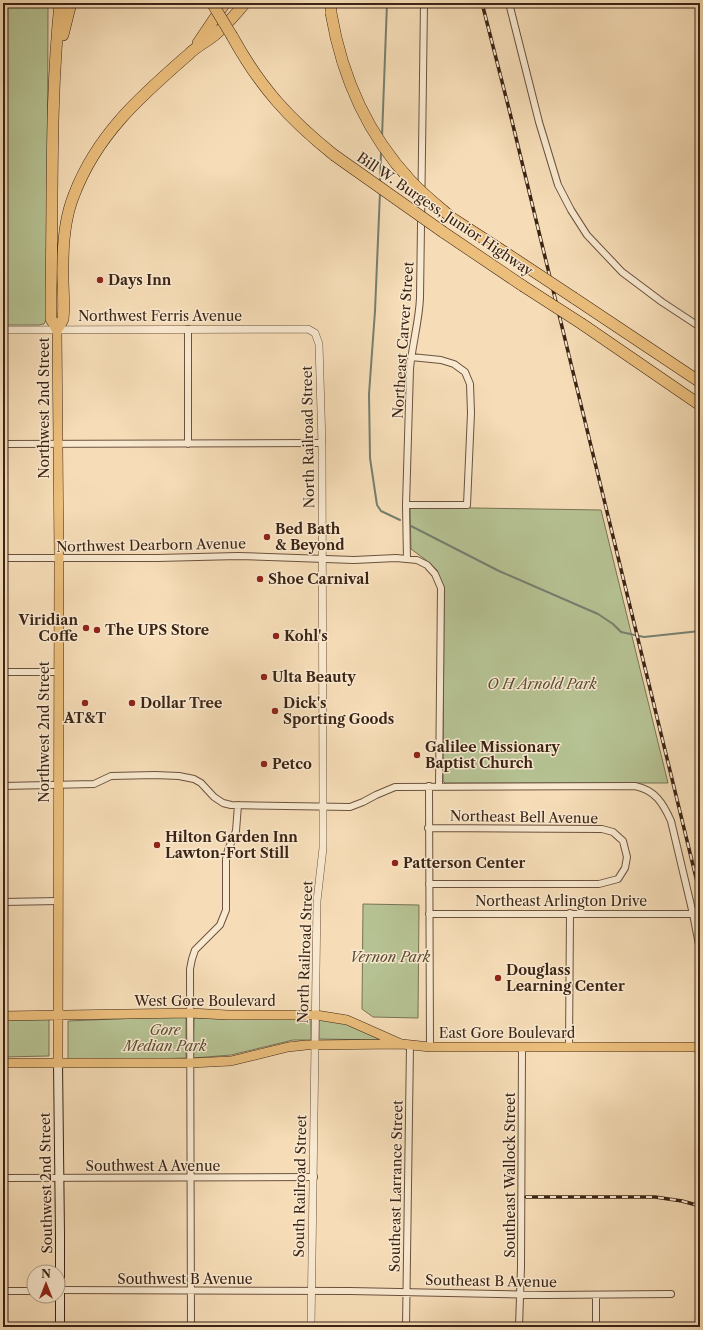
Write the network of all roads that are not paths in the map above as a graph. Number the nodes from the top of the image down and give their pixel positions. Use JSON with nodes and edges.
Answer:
{"nodes":[{"id":1,"x":60,"y":3,"type":"edge"},
{"id":2,"x":71,"y":3,"type":"edge"},
{"id":3,"x":212,"y":3,"type":"edge"},
{"id":4,"x":217,"y":3,"type":"edge"},
{"id":5,"x":225,"y":3,"type":"edge"},
{"id":6,"x":245,"y":3,"type":"edge"},
{"id":7,"x":424,"y":3,"type":"edge"},
{"id":8,"x":509,"y":3,"type":"edge"},
{"id":9,"x":331,"y":8,"type":"edge"},
{"id":10,"x":235,"y":41,"type":"junction"},
{"id":11,"x":190,"y":53,"type":"junction"},
{"id":12,"x":55,"y":76,"type":"junction"},
{"id":13,"x":700,"y":327,"type":"edge"},
{"id":14,"x":57,"y":329,"type":"junction"},
{"id":15,"x":188,"y":329,"type":"junction"},
{"id":16,"x":3,"y":330,"type":"edge"},
{"id":17,"x":315,"y":333,"type":"joint"},
{"id":18,"x":411,"y":357,"type":"junction"},
{"id":19,"x":700,"y":382,"type":"edge"},
{"id":20,"x":700,"y":405,"type":"edge"},
{"id":21,"x":322,"y":443,"type":"junction"},
{"id":22,"x":3,"y":444,"type":"edge"},
{"id":23,"x":58,"y":444,"type":"junction"},
{"id":24,"x":188,"y":444,"type":"junction"},
{"id":25,"x":406,"y":505,"type":"junction"},
{"id":26,"x":3,"y":558,"type":"edge"},
{"id":27,"x":58,"y":558,"type":"junction"},
{"id":28,"x":322,"y":558,"type":"junction"},
{"id":29,"x":407,"y":559,"type":"junction"},
{"id":30,"x":3,"y":672,"type":"edge"},
{"id":31,"x":58,"y":672,"type":"junction"},
{"id":32,"x":58,"y":785,"type":"junction"},
{"id":33,"x":3,"y":786,"type":"edge"},
{"id":34,"x":429,"y":786,"type":"junction"},
{"id":35,"x":439,"y":786,"type":"junction"},
{"id":36,"x":238,"y":805,"type":"junction"},
{"id":37,"x":323,"y":807,"type":"junction"},
{"id":38,"x":428,"y":828,"type":"junction"},
{"id":39,"x":626,"y":857,"type":"joint"},
{"id":40,"x":429,"y":884,"type":"junction"},
{"id":41,"x":58,"y":901,"type":"junction"},
{"id":42,"x":3,"y":902,"type":"edge"},
{"id":43,"x":570,"y":913,"type":"junction"},
{"id":44,"x":429,"y":914,"type":"junction"},
{"id":45,"x":693,"y":914,"type":"junction"},
{"id":46,"x":700,"y":950,"type":"edge"},
{"id":47,"x":190,"y":1013,"type":"junction"},
{"id":48,"x":316,"y":1015,"type":"junction"},
{"id":49,"x":3,"y":1016,"type":"edge"},
{"id":50,"x":59,"y":1016,"type":"junction"},
{"id":51,"x":315,"y":1045,"type":"junction"},
{"id":52,"x":406,"y":1045,"type":"junction"},
{"id":53,"x":430,"y":1047,"type":"junction"},
{"id":54,"x":700,"y":1047,"type":"edge"},
{"id":55,"x":522,"y":1048,"type":"junction"},
{"id":56,"x":570,"y":1048,"type":"junction"},
{"id":57,"x":3,"y":1062,"type":"edge"},
{"id":58,"x":58,"y":1062,"type":"junction"},
{"id":59,"x":190,"y":1063,"type":"junction"},
{"id":60,"x":3,"y":1178,"type":"edge"},
{"id":61,"x":59,"y":1178,"type":"junction"},
{"id":62,"x":191,"y":1178,"type":"junction"},
{"id":63,"x":314,"y":1178,"type":"junction"},
{"id":64,"x":59,"y":1264,"type":"edge"},
{"id":65,"x":66,"y":1290,"type":"edge"},
{"id":66,"x":192,"y":1290,"type":"junction"},
{"id":67,"x":3,"y":1291,"type":"edge"},
{"id":68,"x":26,"y":1291,"type":"edge"},
{"id":69,"x":311,"y":1291,"type":"junction"},
{"id":70,"x":406,"y":1292,"type":"junction"},
{"id":71,"x":520,"y":1294,"type":"junction"},
{"id":72,"x":671,"y":1294,"type":"dead end"},
{"id":73,"x":596,"y":1295,"type":"junction"},
{"id":74,"x":59,"y":1304,"type":"edge"},
{"id":75,"x":60,"y":1327,"type":"edge"},
{"id":76,"x":191,"y":1327,"type":"edge"},
{"id":77,"x":311,"y":1327,"type":"edge"},
{"id":78,"x":406,"y":1327,"type":"edge"},
{"id":79,"x":519,"y":1327,"type":"edge"},
{"id":80,"x":596,"y":1327,"type":"edge"}],
"edges":[{"from":1,"to":12,"type":"highway"},
{"from":2,"to":12,"type":"highway"},
{"from":3,"to":10,"type":"highway","bridge":true},
{"from":4,"to":10,"type":"highway","name":"Bill W. Burgess, Junior Highway","bridge":true},
{"from":5,"to":11,"type":"highway"},
{"from":6,"to":11,"type":"highway"},
{"from":7,"to":18,"type":"street","name":"Northeast Carver Street"},
{"from":8,"to":13,"type":"street"},
{"from":9,"to":19,"type":"highway","name":"Bill W. Burgess, Junior Highway","bridge":true},
{"from":10,"to":20,"type":"highway","name":"Bill W. Burgess, Junior Highway","bridge":true},
{"from":11,"to":14,"type":"highway"},
{"from":12,"to":14,"type":"highway"},
{"from":14,"to":15,"type":"street","name":"Northwest Ferris Avenue"},
{"from":14,"to":16,"type":"street","name":"Northwest Ferris Avenue"},
{"from":14,"to":23,"type":"main road","name":"Northwest 2nd Street"},
{"from":15,"to":17,"type":"street","name":"Northwest Ferris Avenue"},
{"from":15,"to":24,"type":"street"},
{"from":17,"to":21,"type":"street","name":"North Railroad Street"},
{"from":18,"to":25,"type":"street","name":"Northeast Carver Street"},
{"from":18,"to":25,"type":"street"},
{"from":21,"to":24,"type":"street"},
{"from":21,"to":28,"type":"street","name":"North Railroad Street"},
{"from":22,"to":23,"type":"street"},
{"from":23,"to":24,"type":"street"},
{"from":23,"to":27,"type":"main road","name":"Northwest 2nd Street"},
{"from":25,"to":29,"type":"street","name":"Northeast Carver Street"},
{"from":26,"to":27,"type":"street","name":"Northwest Dearborn Avenue"},
{"from":27,"to":28,"type":"street","name":"Northwest Dearborn Avenue"},
{"from":27,"to":31,"type":"main road","name":"Northwest 2nd Street"},
{"from":28,"to":29,"type":"street","name":"Northwest Dearborn Avenue"},
{"from":28,"to":37,"type":"street","name":"North Railroad Street"},
{"from":29,"to":35,"type":"street","name":"Northwest Dearborn Avenue"},
{"from":30,"to":31,"type":"street"},
{"from":31,"to":32,"type":"main road","name":"Northwest 2nd Street"},
{"from":32,"to":33,"type":"street"},
{"from":32,"to":36,"type":"street"},
{"from":32,"to":41,"type":"main road","name":"Northwest 2nd Street"},
{"from":34,"to":35,"type":"street"},
{"from":34,"to":37,"type":"street"},
{"from":34,"to":38,"type":"street"},
{"from":35,"to":45,"type":"street"},
{"from":36,"to":37,"type":"street"},
{"from":36,"to":47,"type":"street"},
{"from":37,"to":48,"type":"street","name":"North Railroad Street"},
{"from":38,"to":39,"type":"street","name":"Northeast Bell Avenue"},
{"from":38,"to":40,"type":"street"},
{"from":39,"to":40,"type":"street","name":"Northeast Arlington Drive"},
{"from":40,"to":44,"type":"street"},
{"from":41,"to":42,"type":"street"},
{"from":41,"to":50,"type":"main road","name":"Northwest 2nd Street"},
{"from":43,"to":44,"type":"street","name":"Northeast Arlington Drive"},
{"from":43,"to":45,"type":"street","name":"Northeast Arlington Drive"},
{"from":43,"to":56,"type":"street"},
{"from":44,"to":53,"type":"street"},
{"from":45,"to":46,"type":"street"},
{"from":47,"to":48,"type":"main road","name":"West Gore Boulevard"},
{"from":47,"to":50,"type":"main road","name":"West Gore Boulevard"},
{"from":47,"to":59,"type":"street"},
{"from":48,"to":51,"type":"street","name":"North Railroad Street"},
{"from":48,"to":52,"type":"main road","name":"West Gore Boulevard"},
{"from":49,"to":50,"type":"main road","name":"West Gore Boulevard"},
{"from":50,"to":58,"type":"main road","name":"Northwest 2nd Street"},
{"from":51,"to":52,"type":"main road","name":"East Gore Boulevard"},
{"from":51,"to":59,"type":"main road"},
{"from":51,"to":63,"type":"street","name":"South Railroad Street"},
{"from":52,"to":53,"type":"main road","name":"East Gore Boulevard"},
{"from":52,"to":70,"type":"street","name":"Southeast Larrance Street"},
{"from":53,"to":55,"type":"main road","name":"East Gore Boulevard"},
{"from":54,"to":56,"type":"main road","name":"East Gore Boulevard"},
{"from":55,"to":56,"type":"main road","name":"East Gore Boulevard"},
{"from":55,"to":71,"type":"street","name":"Southeast Wallock Street"},
{"from":57,"to":58,"type":"main road"},
{"from":58,"to":59,"type":"main road"},
{"from":58,"to":61,"type":"main road","name":"Southwest 2nd Street"},
{"from":59,"to":62,"type":"street"},
{"from":60,"to":61,"type":"street","name":"Southwest A Avenue"},
{"from":61,"to":62,"type":"street","name":"Southwest A Avenue"},
{"from":61,"to":64,"type":"main road","name":"Southwest 2nd Street"},
{"from":62,"to":63,"type":"street","name":"Southwest A Avenue"},
{"from":62,"to":66,"type":"street"},
{"from":63,"to":69,"type":"street","name":"South Railroad Street"},
{"from":65,"to":66,"type":"street","name":"Southwest B Avenue"},
{"from":66,"to":69,"type":"street","name":"Southwest B Avenue"},
{"from":66,"to":76,"type":"street"},
{"from":67,"to":68,"type":"street"},
{"from":69,"to":70,"type":"street","name":"Southeast B Avenue"},
{"from":69,"to":77,"type":"street","name":"South Railroad Street"},
{"from":70,"to":71,"type":"street","name":"Southeast B Avenue"},
{"from":70,"to":78,"type":"street","name":"Southeast Larrance Street"},
{"from":71,"to":73,"type":"street","name":"Southeast B Avenue"},
{"from":71,"to":79,"type":"street","name":"Southeast Wallock Street"},
{"from":72,"to":73,"type":"street","name":"Southeast B Avenue"},
{"from":73,"to":80,"type":"street"},
{"from":74,"to":75,"type":"main road","name":"Southwest 2nd Street"}]}
